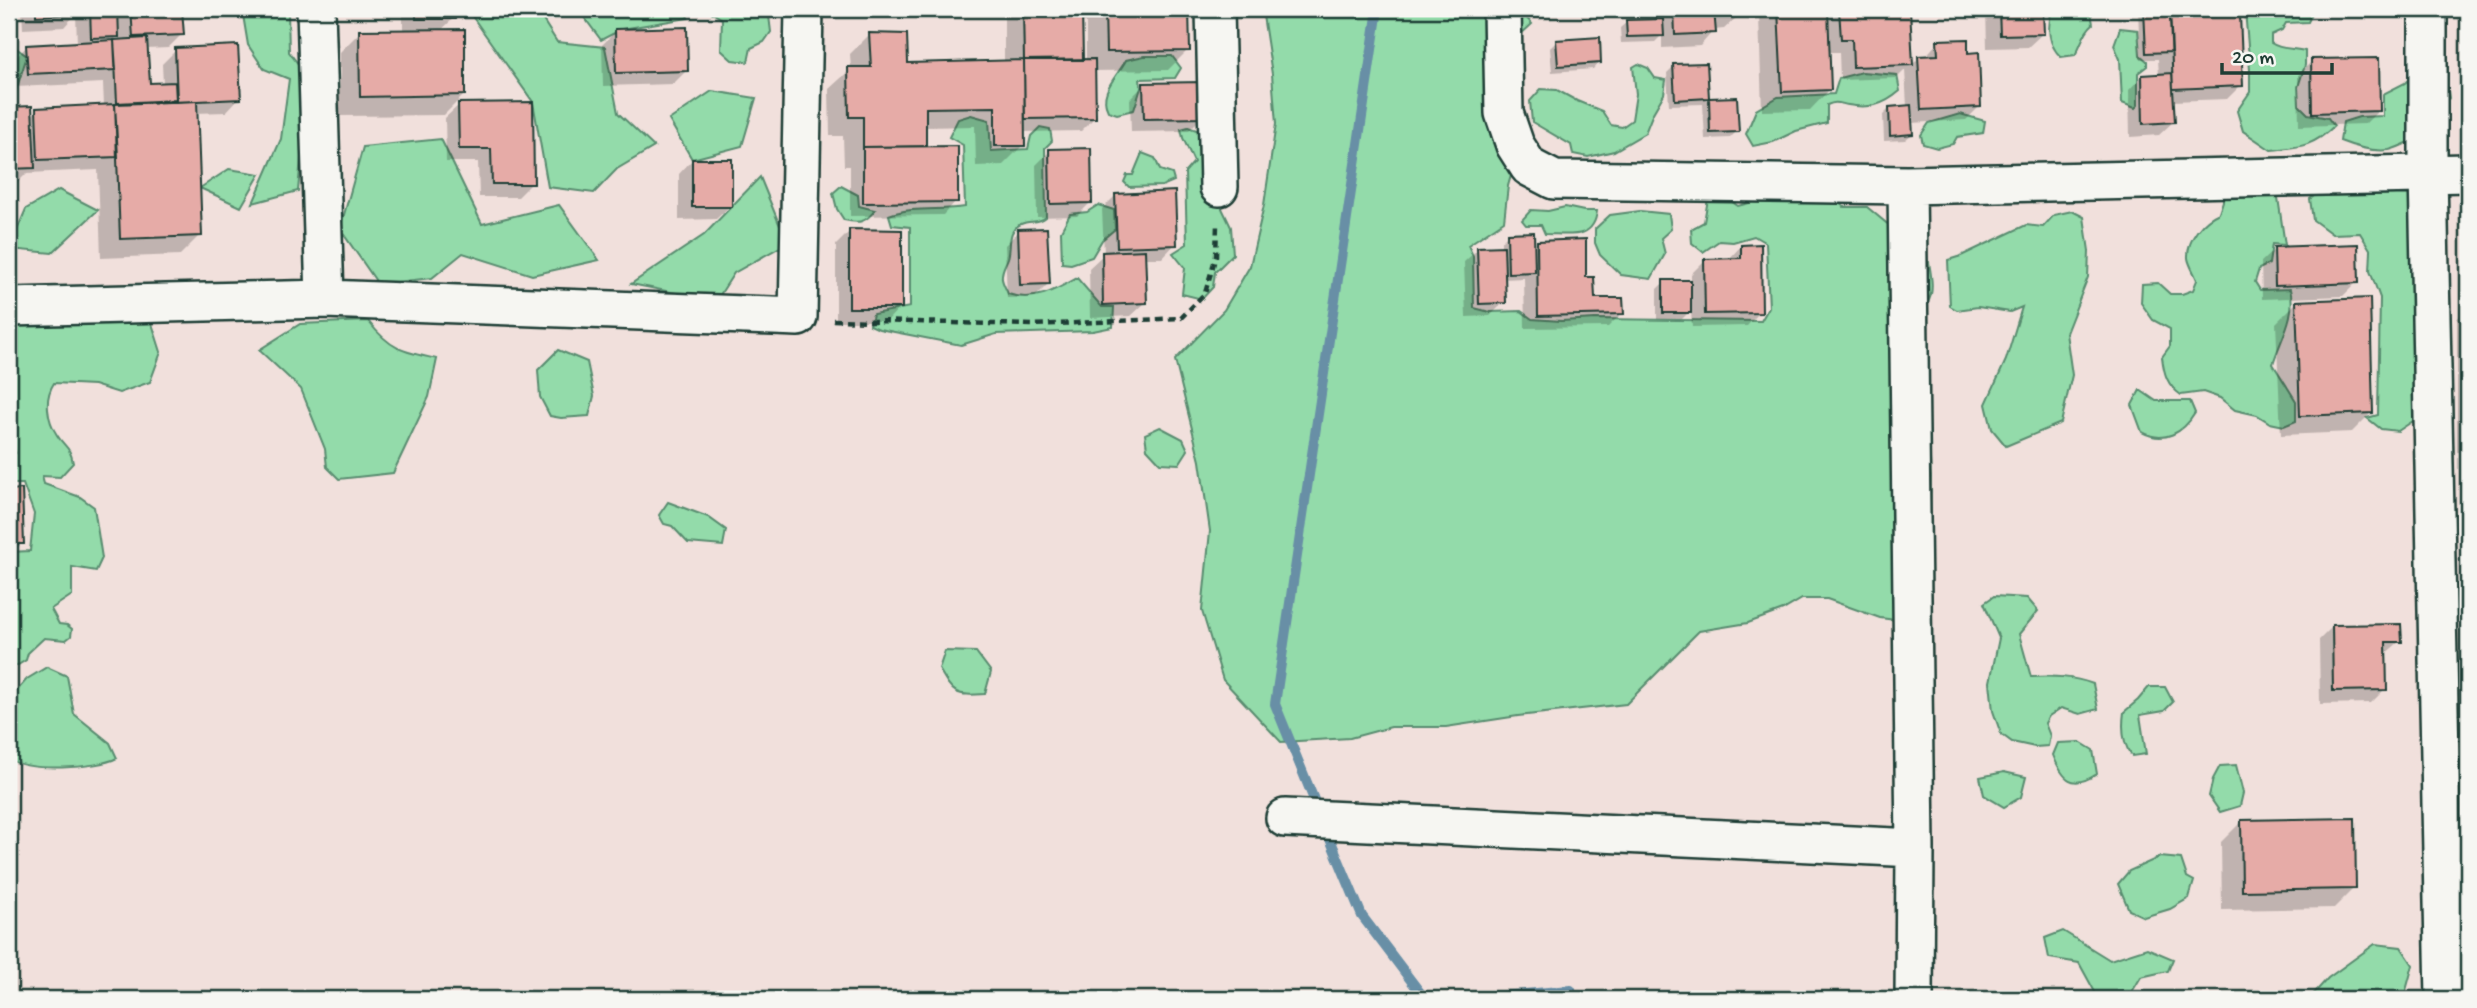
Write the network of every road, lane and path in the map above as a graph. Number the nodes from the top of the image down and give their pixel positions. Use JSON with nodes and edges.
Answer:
{"nodes":[{"id":1,"x":316,"y":9,"type":"edge"},
{"id":2,"x":804,"y":9,"type":"edge"},
{"id":3,"x":1215,"y":9,"type":"edge"},
{"id":4,"x":1502,"y":9,"type":"edge"},
{"id":5,"x":2427,"y":9,"type":"edge"},
{"id":6,"x":2428,"y":173,"type":"junction"},
{"id":7,"x":2468,"y":173,"type":"edge"},
{"id":8,"x":1907,"y":185,"type":"junction"},
{"id":9,"x":1219,"y":187,"type":"joint"},
{"id":10,"x":325,"y":299,"type":"junction"},
{"id":11,"x":9,"y":307,"type":"edge"},
{"id":12,"x":797,"y":317,"type":"junction"},
{"id":13,"x":1285,"y":818,"type":"dead end"},
{"id":14,"x":1915,"y":848,"type":"junction"},
{"id":15,"x":1914,"y":999,"type":"edge"},
{"id":16,"x":2445,"y":999,"type":"edge"}],
"edges":[{"from":1,"to":10,"type":"street"},
{"from":2,"to":12,"type":"street"},
{"from":3,"to":9,"type":"street"},
{"from":4,"to":8,"type":"street"},
{"from":5,"to":6,"type":"street"},
{"from":6,"to":7,"type":"street"},
{"from":6,"to":8,"type":"street"},
{"from":6,"to":16,"type":"street"},
{"from":8,"to":14,"type":"street"},
{"from":9,"to":12,"type":"path"},
{"from":10,"to":11,"type":"street"},
{"from":10,"to":12,"type":"street"},
{"from":13,"to":14,"type":"street"},
{"from":14,"to":15,"type":"street"}]}
